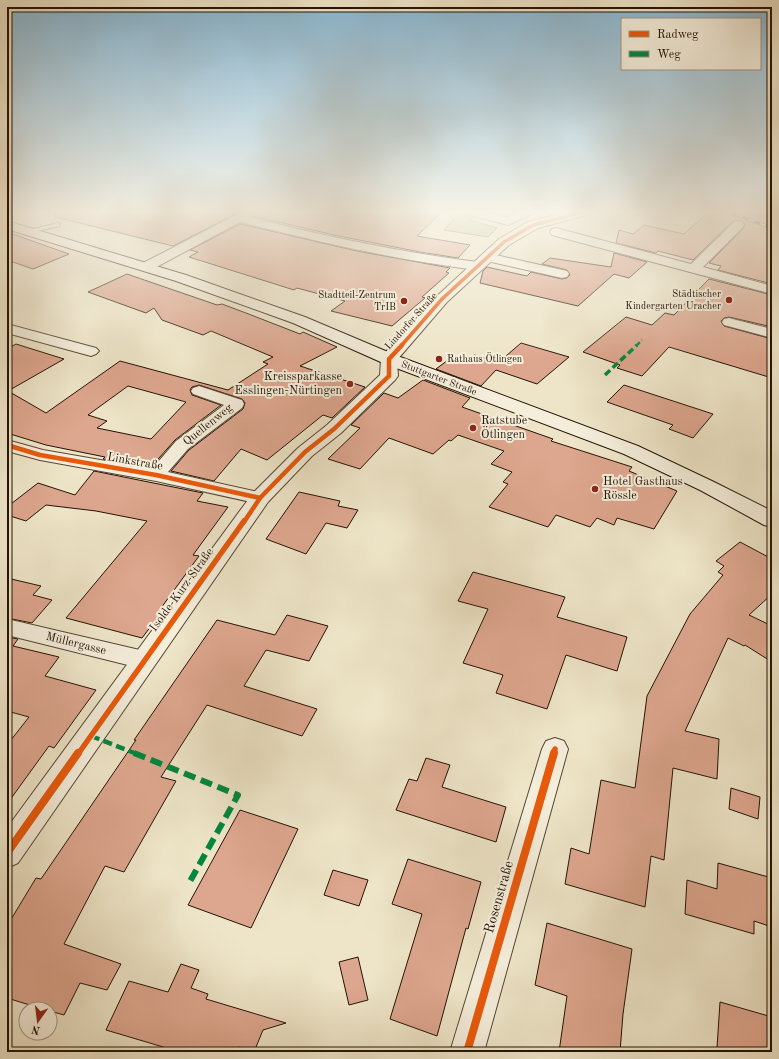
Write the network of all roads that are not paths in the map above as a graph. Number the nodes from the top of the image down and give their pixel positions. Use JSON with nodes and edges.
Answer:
{"nodes":[{"id":1,"x":124,"y":260,"type":"edge"},
{"id":2,"x":158,"y":260,"type":"edge"},
{"id":3,"x":435,"y":260,"type":"edge"},
{"id":4,"x":666,"y":260,"type":"edge"},
{"id":5,"x":703,"y":260,"type":"edge"},
{"id":6,"x":482,"y":262,"type":"junction"},
{"id":7,"x":146,"y":267,"type":"junction"},
{"id":8,"x":695,"y":268,"type":"junction"},
{"id":9,"x":562,"y":274,"type":"dead end"},
{"id":10,"x":772,"y":290,"type":"edge"},
{"id":11,"x":729,"y":322,"type":"dead end"},
{"id":12,"x":7,"y":328,"type":"edge"},
{"id":13,"x":772,"y":334,"type":"edge"},
{"id":14,"x":92,"y":351,"type":"dead end"},
{"id":15,"x":389,"y":359,"type":"junction"},
{"id":16,"x":199,"y":392,"type":"dead end"},
{"id":17,"x":7,"y":445,"type":"edge"},
{"id":18,"x":156,"y":475,"type":"junction"},
{"id":19,"x":260,"y":498,"type":"junction"},
{"id":20,"x":772,"y":520,"type":"edge"},
{"id":21,"x":7,"y":627,"type":"edge"},
{"id":22,"x":144,"y":660,"type":"junction"},
{"id":23,"x":555,"y":749,"type":"dead end"},
{"id":24,"x":7,"y":852,"type":"edge"},
{"id":25,"x":467,"y":1052,"type":"edge"}],
"edges":[{"from":1,"to":7,"type":"street","name":"Stuttgarter Straße"},
{"from":2,"to":7,"type":"street"},
{"from":3,"to":6,"type":"street"},
{"from":4,"to":8,"type":"street"},
{"from":5,"to":8,"type":"street"},
{"from":6,"to":9,"type":"street"},
{"from":6,"to":15,"type":"street","name":"Lindorfer Straße"},
{"from":7,"to":15,"type":"street","name":"Stuttgarter Straße"},
{"from":8,"to":10,"type":"street"},
{"from":11,"to":13,"type":"street"},
{"from":12,"to":14,"type":"street"},
{"from":15,"to":19,"type":"street","name":"Isolde-Kurz-Straße"},
{"from":15,"to":20,"type":"street","name":"Stuttgarter Straße"},
{"from":16,"to":18,"type":"street","name":"Quellenweg"},
{"from":17,"to":18,"type":"street","name":"Linkstraße"},
{"from":18,"to":19,"type":"street","name":"Linkstraße"},
{"from":19,"to":22,"type":"street","name":"Isolde-Kurz-Straße"},
{"from":21,"to":22,"type":"street","name":"Müllergasse"},
{"from":22,"to":24,"type":"street","name":"Isolde-Kurz-Straße"},
{"from":23,"to":25,"type":"street","name":"Rosenstraße"}]}
